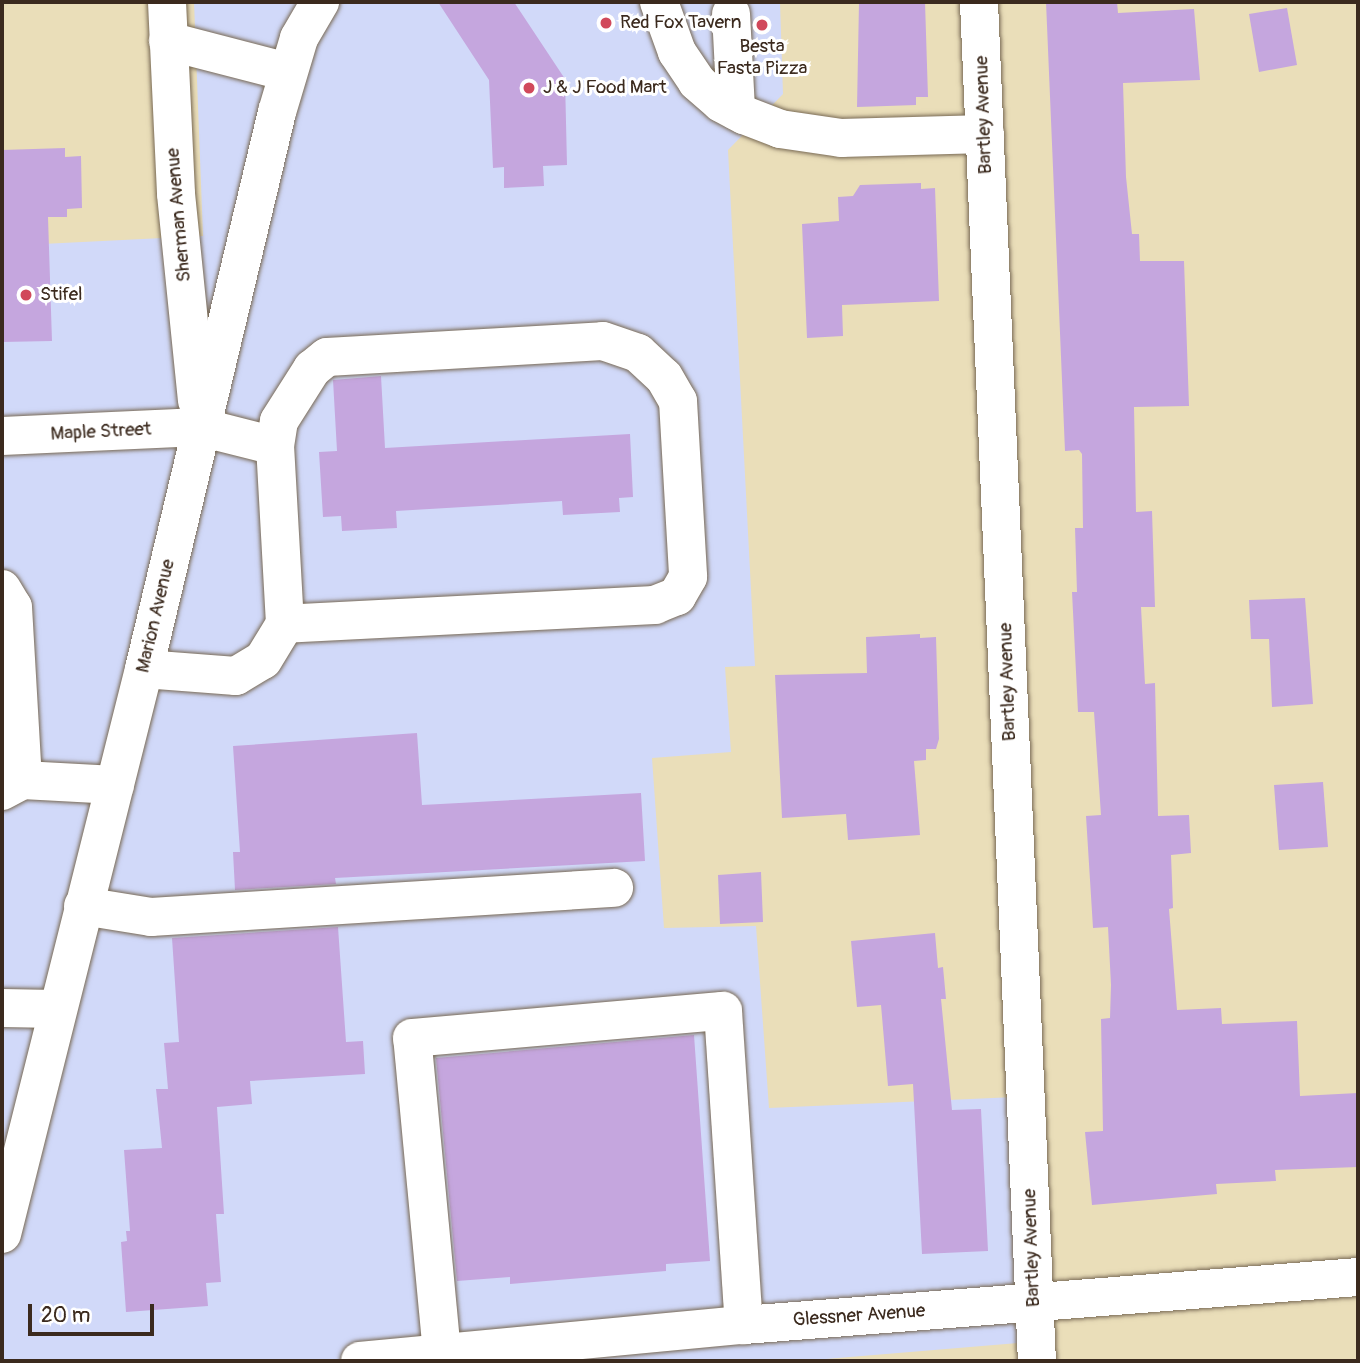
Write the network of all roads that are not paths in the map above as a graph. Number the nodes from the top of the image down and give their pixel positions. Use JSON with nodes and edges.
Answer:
{"nodes":[{"id":1,"x":167,"y":2,"type":"edge"},
{"id":2,"x":320,"y":2,"type":"edge"},
{"id":3,"x":659,"y":2,"type":"edge"},
{"id":4,"x":979,"y":2,"type":"edge"},
{"id":5,"x":731,"y":14,"type":"dead end"},
{"id":6,"x":168,"y":41,"type":"junction"},
{"id":7,"x":288,"y":72,"type":"junction"},
{"id":8,"x":736,"y":111,"type":"junction"},
{"id":9,"x":985,"y":134,"type":"junction"},
{"id":10,"x":200,"y":427,"type":"junction"},
{"id":11,"x":2,"y":436,"type":"edge"},
{"id":12,"x":275,"y":446,"type":"junction"},
{"id":13,"x":2,"y":589,"type":"edge"},
{"id":14,"x":285,"y":624,"type":"junction"},
{"id":15,"x":144,"y":669,"type":"junction"},
{"id":16,"x":12,"y":785,"type":"edge"},
{"id":17,"x":115,"y":785,"type":"junction"},
{"id":18,"x":614,"y":888,"type":"dead end"},
{"id":19,"x":83,"y":906,"type":"junction"},
{"id":20,"x":2,"y":1008,"type":"edge"},
{"id":21,"x":57,"y":1009,"type":"junction"},
{"id":22,"x":2,"y":1234,"type":"edge"},
{"id":23,"x":1358,"y":1277,"type":"edge"},
{"id":24,"x":1034,"y":1305,"type":"junction"},
{"id":25,"x":744,"y":1325,"type":"junction"},
{"id":26,"x":442,"y":1353,"type":"junction"},
{"id":27,"x":360,"y":1361,"type":"edge"},
{"id":28,"x":1037,"y":1361,"type":"edge"}],
"edges":[{"from":1,"to":6,"type":"street","name":"Sherman Avenue"},
{"from":2,"to":7,"type":"street","name":"Marion Avenue"},
{"from":3,"to":8,"type":"street"},
{"from":4,"to":9,"type":"street","name":"Bartley Avenue"},
{"from":5,"to":8,"type":"street"},
{"from":6,"to":7,"type":"street"},
{"from":6,"to":10,"type":"street","name":"Sherman Avenue"},
{"from":7,"to":10,"type":"street","name":"Marion Avenue"},
{"from":8,"to":9,"type":"street"},
{"from":9,"to":24,"type":"street","name":"Bartley Avenue"},
{"from":10,"to":11,"type":"street","name":"Maple Street"},
{"from":10,"to":12,"type":"street","name":"Maple Street"},
{"from":10,"to":15,"type":"street","name":"Marion Avenue"},
{"from":12,"to":14,"type":"street"},
{"from":12,"to":14,"type":"street"},
{"from":13,"to":16,"type":"street"},
{"from":14,"to":15,"type":"street"},
{"from":15,"to":17,"type":"street","name":"Marion Avenue"},
{"from":16,"to":17,"type":"street"},
{"from":17,"to":19,"type":"street","name":"Marion Avenue"},
{"from":18,"to":19,"type":"street"},
{"from":19,"to":21,"type":"street","name":"Marion Avenue"},
{"from":20,"to":21,"type":"street"},
{"from":21,"to":22,"type":"street","name":"Marion Avenue"},
{"from":23,"to":24,"type":"street","name":"Glessner Avenue"},
{"from":24,"to":25,"type":"street","name":"Glessner Avenue"},
{"from":24,"to":28,"type":"street","name":"Bartley Avenue"},
{"from":25,"to":26,"type":"street","name":"Glessner Avenue"},
{"from":25,"to":26,"type":"street"},
{"from":26,"to":27,"type":"street","name":"Glessner Avenue"}]}
